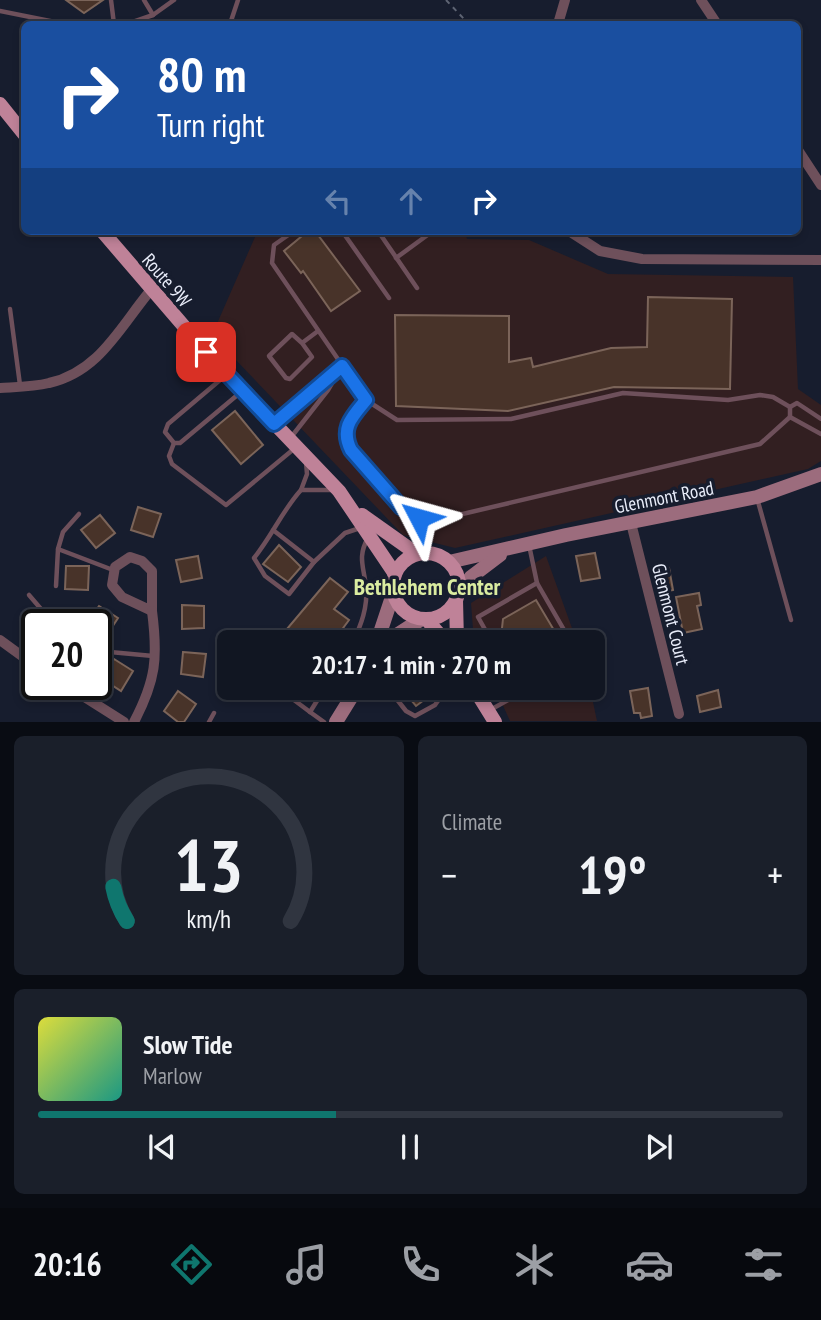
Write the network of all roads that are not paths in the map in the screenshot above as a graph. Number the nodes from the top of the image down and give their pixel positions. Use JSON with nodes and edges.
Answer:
{"nodes":[{"id":1,"x":111,"y":0,"type":"edge"},
{"id":2,"x":144,"y":0,"type":"edge"},
{"id":3,"x":174,"y":0,"type":"edge"},
{"id":4,"x":238,"y":0,"type":"edge"},
{"id":5,"x":565,"y":0,"type":"edge"},
{"id":6,"x":701,"y":0,"type":"edge"},
{"id":7,"x":0,"y":11,"type":"edge"},
{"id":8,"x":153,"y":15,"type":"junction"},
{"id":9,"x":50,"y":21,"type":"edge"},
{"id":10,"x":114,"y":21,"type":"edge"},
{"id":11,"x":136,"y":21,"type":"edge"},
{"id":12,"x":231,"y":21,"type":"edge"},
{"id":13,"x":559,"y":21,"type":"edge"},
{"id":14,"x":715,"y":21,"type":"edge"},
{"id":15,"x":2,"y":111,"type":"edge"},
{"id":16,"x":21,"y":131,"type":"edge"},
{"id":17,"x":801,"y":155,"type":"edge"},
{"id":18,"x":821,"y":185,"type":"edge"},
{"id":19,"x":105,"y":235,"type":"edge"},
{"id":20,"x":288,"y":235,"type":"edge"},
{"id":21,"x":345,"y":235,"type":"edge"},
{"id":22,"x":381,"y":235,"type":"edge"},
{"id":23,"x":428,"y":235,"type":"edge"},
{"id":24,"x":575,"y":235,"type":"edge"},
{"id":25,"x":396,"y":258,"type":"junction"},
{"id":26,"x":821,"y":260,"type":"edge"},
{"id":27,"x":416,"y":288,"type":"dead end"},
{"id":28,"x":150,"y":291,"type":"junction"},
{"id":29,"x":389,"y":298,"type":"dead end"},
{"id":30,"x":9,"y":309,"type":"dead end"},
{"id":31,"x":318,"y":331,"type":"junction"},
{"id":32,"x":302,"y":343,"type":"junction"},
{"id":33,"x":342,"y":366,"type":"junction"},
{"id":34,"x":226,"y":374,"type":"junction"},
{"id":35,"x":20,"y":386,"type":"junction"},
{"id":36,"x":0,"y":388,"type":"edge"},
{"id":37,"x":242,"y":391,"type":"junction"},
{"id":38,"x":366,"y":400,"type":"junction"},
{"id":39,"x":790,"y":407,"type":"junction"},
{"id":40,"x":790,"y":417,"type":"junction"},
{"id":41,"x":821,"y":419,"type":"edge"},
{"id":42,"x":274,"y":424,"type":"junction"},
{"id":43,"x":821,"y":434,"type":"edge"},
{"id":44,"x":174,"y":443,"type":"junction"},
{"id":45,"x":297,"y":448,"type":"junction"},
{"id":46,"x":821,"y":474,"type":"edge"},
{"id":47,"x":301,"y":490,"type":"junction"},
{"id":48,"x":339,"y":491,"type":"junction"},
{"id":49,"x":757,"y":497,"type":"junction"},
{"id":50,"x":350,"y":505,"type":"junction"},
{"id":51,"x":79,"y":514,"type":"dead end"},
{"id":52,"x":631,"y":523,"type":"junction"},
{"id":53,"x":274,"y":530,"type":"junction"},
{"id":54,"x":368,"y":531,"type":"junction"},
{"id":55,"x":529,"y":544,"type":"junction"},
{"id":56,"x":511,"y":548,"type":"junction"},
{"id":57,"x":58,"y":549,"type":"junction"},
{"id":58,"x":417,"y":554,"type":"junction"},
{"id":59,"x":314,"y":562,"type":"junction"},
{"id":60,"x":449,"y":562,"type":"junction"},
{"id":61,"x":114,"y":570,"type":"junction"},
{"id":62,"x":395,"y":573,"type":"junction"},
{"id":63,"x":537,"y":583,"type":"junction"},
{"id":64,"x":57,"y":586,"type":"dead end"},
{"id":65,"x":393,"y":594,"type":"junction"},
{"id":66,"x":29,"y":595,"type":"dead end"},
{"id":67,"x":457,"y":597,"type":"junction"},
{"id":68,"x":41,"y":609,"type":"edge"},
{"id":69,"x":152,"y":611,"type":"junction"},
{"id":70,"x":424,"y":620,"type":"junction"},
{"id":71,"x":791,"y":620,"type":"dead end"},
{"id":72,"x":356,"y":630,"type":"edge"},
{"id":73,"x":381,"y":630,"type":"edge"},
{"id":74,"x":407,"y":630,"type":"edge"},
{"id":75,"x":434,"y":630,"type":"edge"},
{"id":76,"x":457,"y":630,"type":"edge"},
{"id":77,"x":485,"y":630,"type":"edge"},
{"id":78,"x":564,"y":630,"type":"edge"},
{"id":79,"x":0,"y":640,"type":"edge"},
{"id":80,"x":112,"y":652,"type":"edge"},
{"id":81,"x":20,"y":657,"type":"edge"},
{"id":82,"x":157,"y":657,"type":"junction"},
{"id":83,"x":89,"y":700,"type":"edge"},
{"id":84,"x":294,"y":700,"type":"edge"},
{"id":85,"x":318,"y":700,"type":"edge"},
{"id":86,"x":350,"y":700,"type":"edge"},
{"id":87,"x":397,"y":700,"type":"edge"},
{"id":88,"x":439,"y":700,"type":"edge"},
{"id":89,"x":482,"y":700,"type":"edge"},
{"id":90,"x":509,"y":700,"type":"edge"},
{"id":91,"x":310,"y":712,"type":"junction"},
{"id":92,"x":214,"y":713,"type":"dead end"},
{"id":93,"x":679,"y":714,"type":"dead end"},
{"id":94,"x":492,"y":716,"type":"edge"},
{"id":95,"x":124,"y":722,"type":"edge"},
{"id":96,"x":134,"y":722,"type":"edge"},
{"id":97,"x":209,"y":722,"type":"edge"},
{"id":98,"x":324,"y":722,"type":"edge"},
{"id":99,"x":336,"y":722,"type":"edge"}],
"edges":[{"from":1,"to":10,"type":"lane"},
{"from":2,"to":8,"type":"lane"},
{"from":3,"to":8,"type":"lane"},
{"from":4,"to":12,"type":"lane"},
{"from":5,"to":13,"type":"street"},
{"from":6,"to":14,"type":"street"},
{"from":7,"to":9,"type":"lane"},
{"from":8,"to":11,"type":"lane"},
{"from":15,"to":16,"type":"main road"},
{"from":17,"to":18,"type":"street"},
{"from":19,"to":28,"type":"main road","name":"Route 9W"},
{"from":20,"to":31,"type":"lane"},
{"from":21,"to":29,"type":"lane"},
{"from":22,"to":25,"type":"lane"},
{"from":23,"to":25,"type":"lane"},
{"from":24,"to":26,"type":"street"},
{"from":25,"to":27,"type":"lane"},
{"from":28,"to":34,"type":"main road","name":"Route 9W"},
{"from":28,"to":35,"type":"street"},
{"from":30,"to":35,"type":"lane"},
{"from":31,"to":32,"type":"lane"},
{"from":31,"to":33,"type":"lane"},
{"from":32,"to":32,"type":"lane"},
{"from":33,"to":38,"type":"lane"},
{"from":33,"to":42,"type":"lane"},
{"from":33,"to":45,"type":"lane"},
{"from":34,"to":37,"type":"main road","name":"Route 9W"},
{"from":34,"to":44,"type":"lane"},
{"from":35,"to":36,"type":"street"},
{"from":37,"to":42,"type":"main road","name":"Route 9W"},
{"from":37,"to":44,"type":"lane"},
{"from":38,"to":39,"type":"lane"},
{"from":38,"to":40,"type":"lane"},
{"from":39,"to":40,"type":"lane"},
{"from":39,"to":41,"type":"lane"},
{"from":40,"to":43,"type":"lane"},
{"from":42,"to":45,"type":"main road","name":"Route 9W"},
{"from":44,"to":45,"type":"lane"},
{"from":45,"to":47,"type":"lane"},
{"from":45,"to":48,"type":"main road","name":"Route 9W"},
{"from":46,"to":49,"type":"main road","name":"Glenmont Road"},
{"from":47,"to":48,"type":"lane"},
{"from":47,"to":53,"type":"lane"},
{"from":48,"to":50,"type":"main road","name":"Route 9W"},
{"from":49,"to":52,"type":"main road","name":"Glenmont Road"},
{"from":49,"to":71,"type":"lane"},
{"from":50,"to":54,"type":"main road","name":"Route 9W"},
{"from":50,"to":58,"type":"main road","name":"Route 9W"},
{"from":51,"to":57,"type":"lane"},
{"from":52,"to":55,"type":"main road","name":"Glenmont Road"},
{"from":52,"to":93,"type":"street","name":"Glenmont Court"},
{"from":53,"to":59,"type":"lane"},
{"from":53,"to":59,"type":"lane"},
{"from":54,"to":59,"type":"lane"},
{"from":54,"to":62,"type":"main road","name":"Route 9W"},
{"from":54,"to":72,"type":"lane"},
{"from":55,"to":56,"type":"main road","name":"Glenmont Road"},
{"from":55,"to":63,"type":"lane"},
{"from":56,"to":60,"type":"main road","name":"Glenmont Road"},
{"from":56,"to":67,"type":"main road","name":"Glenmont Road"},
{"from":57,"to":61,"type":"lane"},
{"from":57,"to":64,"type":"lane"},
{"from":58,"to":60,"type":"main road"},
{"from":58,"to":62,"type":"main road"},
{"from":60,"to":67,"type":"main road"},
{"from":61,"to":69,"type":"street"},
{"from":61,"to":69,"type":"street"},
{"from":62,"to":65,"type":"main road"},
{"from":63,"to":77,"type":"lane"},
{"from":63,"to":78,"type":"lane"},
{"from":65,"to":70,"type":"main road"},
{"from":65,"to":73,"type":"main road"},
{"from":66,"to":68,"type":"lane"},
{"from":67,"to":70,"type":"main road"},
{"from":67,"to":76,"type":"main road"},
{"from":69,"to":82,"type":"street"},
{"from":70,"to":74,"type":"main road"},
{"from":70,"to":75,"type":"main road"},
{"from":79,"to":81,"type":"street"},
{"from":80,"to":82,"type":"lane"},
{"from":82,"to":96,"type":"street"},
{"from":83,"to":95,"type":"street"},
{"from":84,"to":91,"type":"lane"},
{"from":85,"to":91,"type":"lane"},
{"from":86,"to":99,"type":"main road"},
{"from":87,"to":88,"type":"lane"},
{"from":89,"to":94,"type":"main road"},
{"from":90,"to":94,"type":"lane"},
{"from":91,"to":98,"type":"lane"},
{"from":92,"to":97,"type":"lane"}]}
